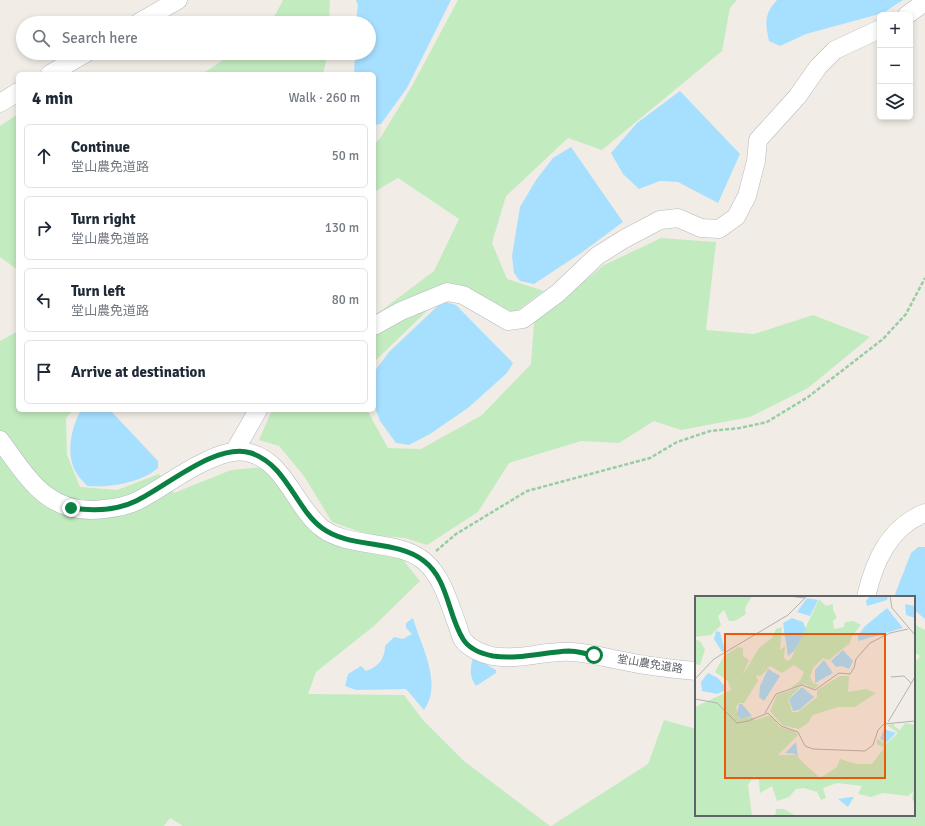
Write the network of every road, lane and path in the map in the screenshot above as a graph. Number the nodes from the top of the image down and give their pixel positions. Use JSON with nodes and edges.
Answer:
{"nodes":[{"id":1,"x":178,"y":0,"type":"edge"},
{"id":2,"x":925,"y":2,"type":"edge"},
{"id":3,"x":911,"y":12,"type":"edge"},
{"id":4,"x":150,"y":16,"type":"edge"},
{"id":5,"x":877,"y":30,"type":"edge"},
{"id":6,"x":74,"y":60,"type":"edge"},
{"id":7,"x":53,"y":72,"type":"edge"},
{"id":8,"x":16,"y":93,"type":"edge"},
{"id":9,"x":0,"y":103,"type":"edge"},
{"id":10,"x":925,"y":278,"type":"edge"},
{"id":11,"x":376,"y":325,"type":"edge"},
{"id":12,"x":257,"y":412,"type":"edge"},
{"id":13,"x":0,"y":440,"type":"edge"},
{"id":14,"x":234,"y":452,"type":"junction"},
{"id":15,"x":925,"y":513,"type":"edge"},
{"id":16,"x":424,"y":561,"type":"junction"},
{"id":17,"x":866,"y":596,"type":"edge"},
{"id":18,"x":695,"y":671,"type":"edge"}],
"edges":[{"from":1,"to":4,"type":"street"},
{"from":2,"to":3,"type":"street"},
{"from":5,"to":11,"type":"street"},
{"from":6,"to":7,"type":"street"},
{"from":8,"to":9,"type":"street"},
{"from":10,"to":16,"type":"path"},
{"from":12,"to":14,"type":"street"},
{"from":13,"to":14,"type":"street","name":"堂山農免道路"},
{"from":14,"to":16,"type":"street","name":"堂山農免道路"},
{"from":15,"to":17,"type":"street"},
{"from":16,"to":18,"type":"street","name":"堂山農免道路"}]}
